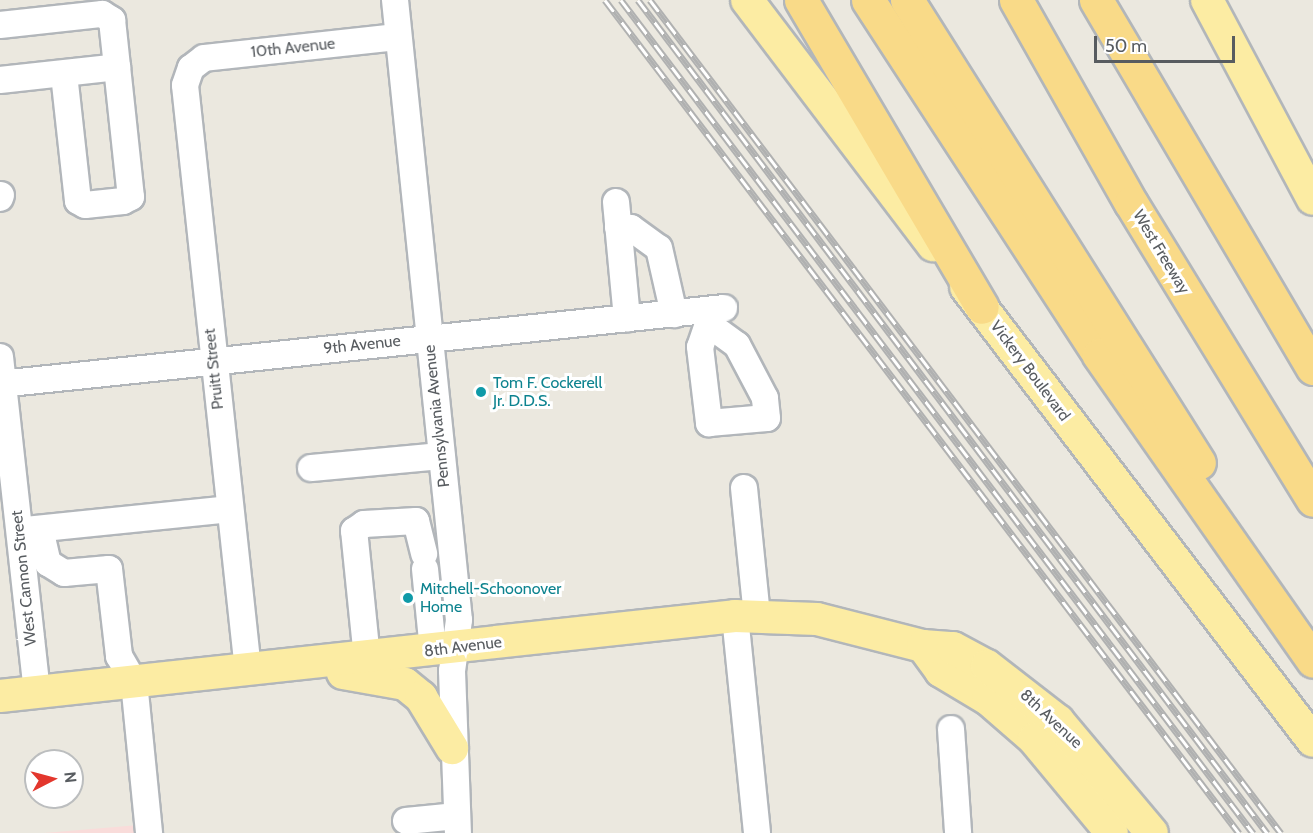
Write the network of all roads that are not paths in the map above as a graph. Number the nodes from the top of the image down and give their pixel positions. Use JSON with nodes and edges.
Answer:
{"nodes":[{"id":1,"x":395,"y":0,"type":"edge"},
{"id":2,"x":747,"y":0,"type":"edge"},
{"id":3,"x":801,"y":0,"type":"edge"},
{"id":4,"x":868,"y":0,"type":"edge"},
{"id":5,"x":907,"y":0,"type":"edge"},
{"id":6,"x":1016,"y":0,"type":"edge"},
{"id":7,"x":1096,"y":0,"type":"edge"},
{"id":8,"x":1207,"y":0,"type":"edge"},
{"id":9,"x":0,"y":25,"type":"edge"},
{"id":10,"x":398,"y":37,"type":"junction"},
{"id":11,"x":117,"y":67,"type":"junction"},
{"id":12,"x":191,"y":68,"type":"joint"},
{"id":13,"x":64,"y":74,"type":"junction"},
{"id":14,"x":0,"y":81,"type":"edge"},
{"id":15,"x":1313,"y":199,"type":"edge"},
{"id":16,"x":982,"y":307,"type":"junction"},
{"id":17,"x":674,"y":314,"type":"junction"},
{"id":18,"x":713,"y":314,"type":"dead end"},
{"id":19,"x":627,"y":318,"type":"junction"},
{"id":20,"x":429,"y":339,"type":"junction"},
{"id":21,"x":0,"y":357,"type":"edge"},
{"id":22,"x":213,"y":360,"type":"junction"},
{"id":23,"x":1313,"y":368,"type":"edge"},
{"id":24,"x":2,"y":384,"type":"edge"},
{"id":25,"x":441,"y":456,"type":"junction"},
{"id":26,"x":311,"y":468,"type":"dead end"},
{"id":27,"x":744,"y":488,"type":"dead end"},
{"id":28,"x":1313,"y":500,"type":"edge"},
{"id":29,"x":230,"y":509,"type":"junction"},
{"id":30,"x":30,"y":530,"type":"junction"},
{"id":31,"x":746,"y":616,"type":"junction"},
{"id":32,"x":1313,"y":643,"type":"edge"},
{"id":33,"x":923,"y":646,"type":"junction"},
{"id":34,"x":444,"y":650,"type":"junction"},
{"id":35,"x":367,"y":658,"type":"junction"},
{"id":36,"x":1313,"y":661,"type":"edge"},
{"id":37,"x":304,"y":664,"type":"junction"},
{"id":38,"x":248,"y":670,"type":"junction"},
{"id":39,"x":134,"y":682,"type":"junction"},
{"id":40,"x":37,"y":692,"type":"junction"},
{"id":41,"x":0,"y":696,"type":"edge"},
{"id":42,"x":951,"y":729,"type":"dead end"},
{"id":43,"x":1313,"y":741,"type":"edge"},
{"id":44,"x":452,"y":748,"type":"junction"},
{"id":45,"x":406,"y":821,"type":"dead end"},
{"id":46,"x":457,"y":824,"type":"edge"},
{"id":47,"x":149,"y":833,"type":"edge"},
{"id":48,"x":757,"y":833,"type":"edge"},
{"id":49,"x":958,"y":833,"type":"edge"},
{"id":50,"x":1112,"y":833,"type":"edge"},
{"id":51,"x":1152,"y":833,"type":"edge"}],
"edges":[{"from":1,"to":10,"type":"street","name":"Pennsylvania Avenue"},
{"from":2,"to":16,"type":"main road","name":"Vickery Boulevard"},
{"from":3,"to":16,"type":"highway"},
{"from":4,"to":36,"type":"highway"},
{"from":5,"to":32,"type":"highway"},
{"from":6,"to":28,"type":"highway","name":"West Freeway"},
{"from":7,"to":23,"type":"highway"},
{"from":8,"to":15,"type":"main road"},
{"from":9,"to":11,"type":"street"},
{"from":10,"to":12,"type":"street","name":"10th Avenue"},
{"from":10,"to":20,"type":"street","name":"Pennsylvania Avenue"},
{"from":11,"to":13,"type":"street"},
{"from":11,"to":13,"type":"street"},
{"from":12,"to":22,"type":"street","name":"Pruitt Street"},
{"from":13,"to":14,"type":"street"},
{"from":16,"to":43,"type":"main road","name":"Vickery Boulevard"},
{"from":17,"to":18,"type":"street","name":"9th Avenue"},
{"from":17,"to":19,"type":"street","name":"9th Avenue"},
{"from":17,"to":19,"type":"street"},
{"from":19,"to":20,"type":"street","name":"9th Avenue"},
{"from":20,"to":22,"type":"street","name":"9th Avenue"},
{"from":20,"to":25,"type":"street","name":"Pennsylvania Avenue"},
{"from":21,"to":24,"type":"street","name":"West Cannon Street"},
{"from":22,"to":24,"type":"street","name":"9th Avenue"},
{"from":22,"to":29,"type":"street","name":"Pruitt Street"},
{"from":24,"to":30,"type":"street","name":"West Cannon Street"},
{"from":25,"to":26,"type":"street"},
{"from":25,"to":34,"type":"street","name":"Pennsylvania Avenue"},
{"from":27,"to":31,"type":"street"},
{"from":29,"to":30,"type":"street"},
{"from":29,"to":38,"type":"street","name":"Pruitt Street"},
{"from":30,"to":39,"type":"street"},
{"from":30,"to":40,"type":"street","name":"West Cannon Street"},
{"from":31,"to":33,"type":"main road","name":"8th Avenue"},
{"from":31,"to":34,"type":"main road","name":"8th Avenue"},
{"from":31,"to":48,"type":"street"},
{"from":33,"to":50,"type":"main road","name":"8th Avenue"},
{"from":33,"to":51,"type":"main road","name":"8th Avenue"},
{"from":34,"to":35,"type":"main road","name":"8th Avenue"},
{"from":34,"to":35,"type":"street"},
{"from":34,"to":44,"type":"street","name":"Pennsylvania Avenue"},
{"from":35,"to":37,"type":"main road","name":"8th Avenue"},
{"from":37,"to":38,"type":"main road","name":"8th Avenue"},
{"from":37,"to":44,"type":"main road"},
{"from":38,"to":39,"type":"main road","name":"8th Avenue"},
{"from":39,"to":40,"type":"main road","name":"8th Avenue"},
{"from":39,"to":47,"type":"street"},
{"from":40,"to":41,"type":"main road","name":"8th Avenue"},
{"from":42,"to":49,"type":"street"},
{"from":44,"to":46,"type":"street","name":"Pennsylvania Avenue"},
{"from":45,"to":46,"type":"street"}]}
